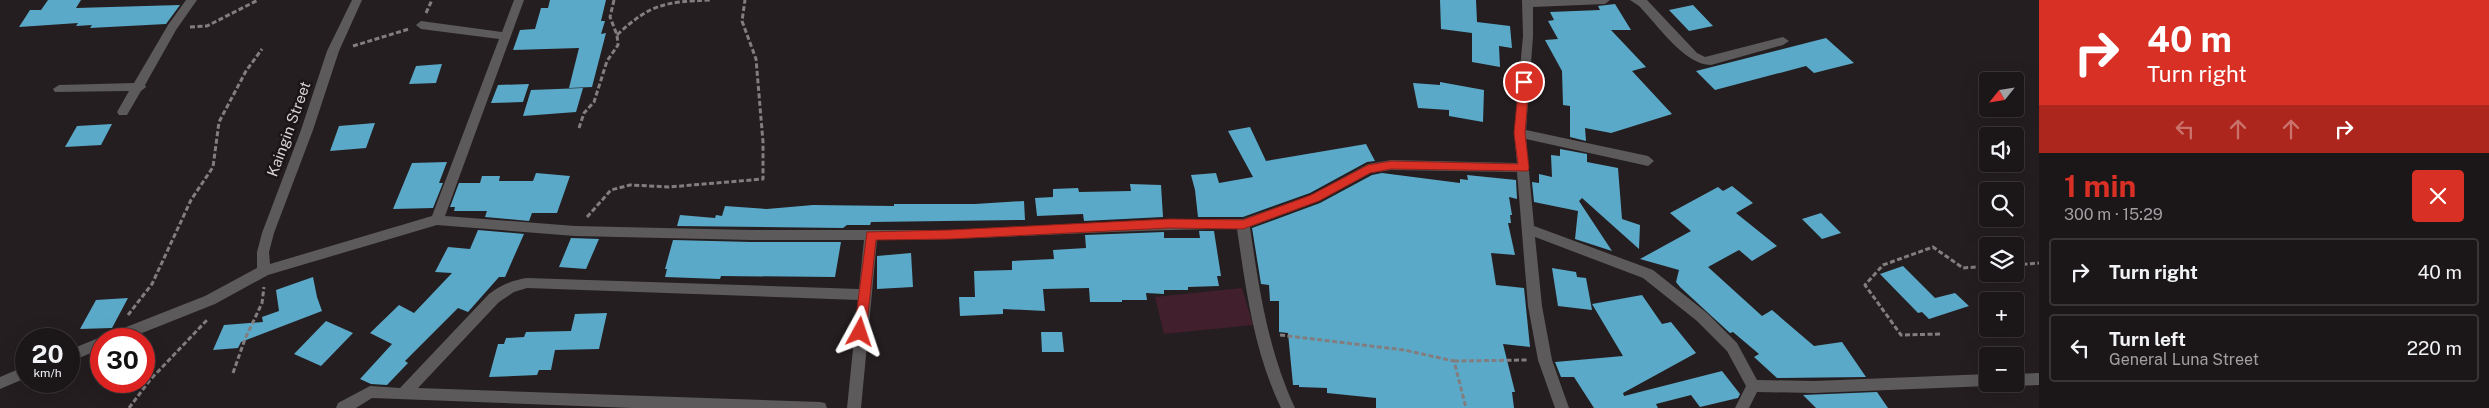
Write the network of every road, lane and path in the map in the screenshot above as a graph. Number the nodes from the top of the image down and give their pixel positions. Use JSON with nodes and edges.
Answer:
{"nodes":[{"id":1,"x":192,"y":0,"type":"edge"},
{"id":2,"x":258,"y":0,"type":"edge"},
{"id":3,"x":357,"y":0,"type":"edge"},
{"id":4,"x":519,"y":0,"type":"edge"},
{"id":5,"x":614,"y":0,"type":"edge"},
{"id":6,"x":710,"y":0,"type":"edge"},
{"id":7,"x":745,"y":0,"type":"edge"},
{"id":8,"x":1604,"y":0,"type":"edge"},
{"id":9,"x":1635,"y":0,"type":"edge"},
{"id":10,"x":1527,"y":2,"type":"edge"},
{"id":11,"x":421,"y":25,"type":"joint"},
{"id":12,"x":172,"y":28,"type":"junction"},
{"id":13,"x":617,"y":35,"type":"junction"},
{"id":14,"x":506,"y":36,"type":"junction"},
{"id":15,"x":1783,"y":41,"type":"dead end"},
{"id":16,"x":262,"y":49,"type":"dead end"},
{"id":17,"x":333,"y":51,"type":"junction"},
{"id":18,"x":140,"y":87,"type":"junction"},
{"id":19,"x":59,"y":89,"type":"dead end"},
{"id":20,"x":123,"y":112,"type":"dead end"},
{"id":21,"x":579,"y":128,"type":"dead end"},
{"id":22,"x":1520,"y":133,"type":"junction"},
{"id":23,"x":1648,"y":161,"type":"dead end"},
{"id":24,"x":1524,"y":168,"type":"junction"},
{"id":25,"x":437,"y":220,"type":"junction"},
{"id":26,"x":1243,"y":224,"type":"junction"},
{"id":27,"x":1528,"y":229,"type":"junction"},
{"id":28,"x":575,"y":231,"type":"junction"},
{"id":29,"x":871,"y":235,"type":"junction"},
{"id":30,"x":2039,"y":263,"type":"edge"},
{"id":31,"x":2024,"y":264,"type":"edge"},
{"id":32,"x":1979,"y":267,"type":"edge"},
{"id":33,"x":264,"y":271,"type":"junction"},
{"id":34,"x":864,"y":295,"type":"junction"},
{"id":35,"x":210,"y":300,"type":"junction"},
{"id":36,"x":121,"y":323,"type":"dead end"},
{"id":37,"x":139,"y":328,"type":"edge"},
{"id":38,"x":1262,"y":333,"type":"junction"},
{"id":39,"x":1940,"y":334,"type":"dead end"},
{"id":40,"x":1545,"y":360,"type":"junction"},
{"id":41,"x":1454,"y":361,"type":"junction"},
{"id":42,"x":233,"y":373,"type":"dead end"},
{"id":43,"x":15,"y":377,"type":"edge"},
{"id":44,"x":1979,"y":380,"type":"edge"},
{"id":45,"x":2024,"y":380,"type":"edge"},
{"id":46,"x":2039,"y":380,"type":"edge"},
{"id":47,"x":0,"y":383,"type":"edge"},
{"id":48,"x":1753,"y":386,"type":"junction"},
{"id":49,"x":403,"y":394,"type":"junction"},
{"id":50,"x":129,"y":408,"type":"edge"},
{"id":51,"x":343,"y":408,"type":"edge"},
{"id":52,"x":820,"y":408,"type":"edge"},
{"id":53,"x":854,"y":408,"type":"edge"},
{"id":54,"x":1288,"y":408,"type":"edge"},
{"id":55,"x":1466,"y":408,"type":"edge"},
{"id":56,"x":1562,"y":408,"type":"edge"},
{"id":57,"x":1742,"y":408,"type":"edge"}],
"edges":[{"from":1,"to":12,"type":"street"},
{"from":2,"to":12,"type":"path"},
{"from":3,"to":17,"type":"street","name":"Kaingin Street"},
{"from":4,"to":14,"type":"street"},
{"from":5,"to":13,"type":"path"},
{"from":6,"to":13,"type":"path"},
{"from":7,"to":28,"type":"path"},
{"from":8,"to":10,"type":"street"},
{"from":9,"to":15,"type":"street"},
{"from":10,"to":22,"type":"street"},
{"from":11,"to":14,"type":"street"},
{"from":11,"to":17,"type":"path"},
{"from":12,"to":18,"type":"street"},
{"from":13,"to":21,"type":"path"},
{"from":14,"to":25,"type":"street"},
{"from":16,"to":36,"type":"path"},
{"from":17,"to":33,"type":"street","name":"Kaingin Street"},
{"from":18,"to":19,"type":"street"},
{"from":18,"to":20,"type":"street"},
{"from":22,"to":23,"type":"street"},
{"from":22,"to":24,"type":"street"},
{"from":24,"to":26,"type":"street"},
{"from":24,"to":27,"type":"street"},
{"from":25,"to":28,"type":"street"},
{"from":25,"to":33,"type":"street"},
{"from":26,"to":29,"type":"street"},
{"from":26,"to":38,"type":"street"},
{"from":27,"to":40,"type":"street"},
{"from":27,"to":48,"type":"street"},
{"from":28,"to":29,"type":"street"},
{"from":29,"to":34,"type":"street"},
{"from":30,"to":31,"type":"path"},
{"from":32,"to":39,"type":"path"},
{"from":33,"to":35,"type":"street"},
{"from":33,"to":42,"type":"path"},
{"from":34,"to":49,"type":"street"},
{"from":34,"to":53,"type":"street"},
{"from":35,"to":37,"type":"street"},
{"from":35,"to":50,"type":"path"},
{"from":38,"to":41,"type":"path"},
{"from":38,"to":54,"type":"street"},
{"from":40,"to":41,"type":"path"},
{"from":40,"to":56,"type":"street"},
{"from":41,"to":55,"type":"path"},
{"from":43,"to":47,"type":"street"},
{"from":44,"to":48,"type":"street"},
{"from":45,"to":46,"type":"street"},
{"from":48,"to":57,"type":"street"},
{"from":49,"to":51,"type":"street"},
{"from":49,"to":52,"type":"street"}]}
